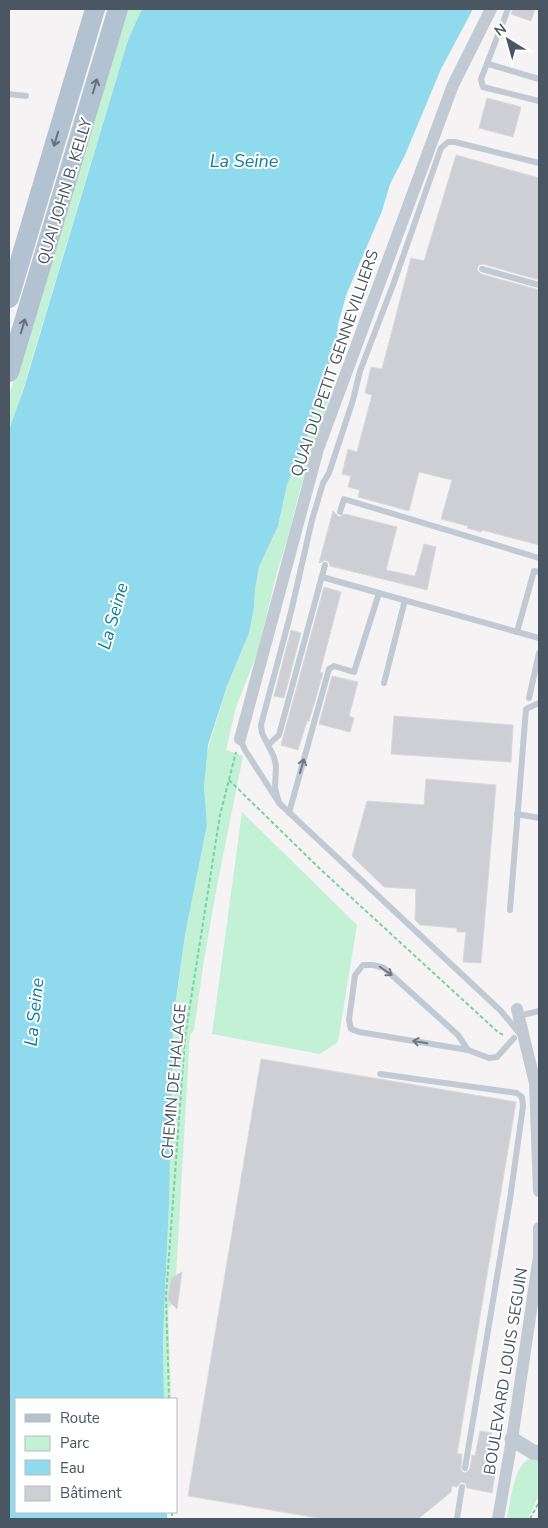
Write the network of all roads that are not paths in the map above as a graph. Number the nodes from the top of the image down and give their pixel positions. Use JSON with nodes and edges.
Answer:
{"nodes":[{"id":1,"x":95,"y":9,"type":"edge"},
{"id":2,"x":118,"y":9,"type":"edge"},
{"id":3,"x":491,"y":9,"type":"edge"},
{"id":4,"x":508,"y":9,"type":"edge"},
{"id":5,"x":488,"y":64,"type":"junction"},
{"id":6,"x":539,"y":79,"type":"edge"},
{"id":7,"x":9,"y":94,"type":"edge"},
{"id":8,"x":26,"y":96,"type":"dead end"},
{"id":9,"x":539,"y":101,"type":"edge"},
{"id":10,"x":539,"y":163,"type":"edge"},
{"id":11,"x":482,"y":270,"type":"dead end"},
{"id":12,"x":539,"y":285,"type":"edge"},
{"id":13,"x":9,"y":298,"type":"edge"},
{"id":14,"x":9,"y":372,"type":"edge"},
{"id":15,"x":340,"y":512,"type":"dead end"},
{"id":16,"x":539,"y":558,"type":"edge"},
{"id":17,"x":326,"y":565,"type":"dead end"},
{"id":18,"x":539,"y":572,"type":"edge"},
{"id":19,"x":322,"y":577,"type":"junction"},
{"id":20,"x":379,"y":593,"type":"junction"},
{"id":21,"x":405,"y":600,"type":"junction"},
{"id":22,"x":517,"y":632,"type":"junction"},
{"id":23,"x":539,"y":638,"type":"edge"},
{"id":24,"x":539,"y":653,"type":"edge"},
{"id":25,"x":384,"y":683,"type":"dead end"},
{"id":26,"x":530,"y":698,"type":"dead end"},
{"id":27,"x":539,"y":703,"type":"edge"},
{"id":28,"x":240,"y":739,"type":"joint"},
{"id":29,"x":269,"y":744,"type":"junction"},
{"id":30,"x":279,"y":803,"type":"junction"},
{"id":31,"x":289,"y":813,"type":"junction"},
{"id":32,"x":517,"y":814,"type":"junction"},
{"id":33,"x":539,"y":818,"type":"edge"},
{"id":34,"x":510,"y":910,"type":"dead end"},
{"id":35,"x":539,"y":1011,"type":"edge"},
{"id":36,"x":518,"y":1012,"type":"joint"},
{"id":37,"x":519,"y":1040,"type":"junction"},
{"id":38,"x":468,"y":1050,"type":"junction"},
{"id":39,"x":380,"y":1074,"type":"dead end"},
{"id":40,"x":539,"y":1191,"type":"edge"},
{"id":41,"x":539,"y":1228,"type":"edge"},
{"id":42,"x":512,"y":1438,"type":"junction"},
{"id":43,"x":539,"y":1453,"type":"edge"},
{"id":44,"x":465,"y":1468,"type":"dead end"},
{"id":45,"x":462,"y":1487,"type":"dead end"},
{"id":46,"x":456,"y":1519,"type":"edge"},
{"id":47,"x":498,"y":1519,"type":"edge"}],
"edges":[{"from":1,"to":13,"type":"main road","name":"QUAI JOHN B. KELLY","one_way":true},
{"from":14,"to":2,"type":"main road","name":"QUAI JOHN B. KELLY","one_way":true},
{"from":3,"to":28,"type":"street","name":"QUAI DU PETIT GENNEVILLIERS"},
{"from":4,"to":5,"type":"lane"},
{"from":5,"to":6,"type":"lane"},
{"from":5,"to":9,"type":"lane"},
{"from":7,"to":8,"type":"lane"},
{"from":10,"to":29,"type":"lane"},
{"from":11,"to":12,"type":"lane"},
{"from":15,"to":16,"type":"lane"},
{"from":17,"to":19,"type":"lane"},
{"from":18,"to":22,"type":"lane"},
{"from":19,"to":20,"type":"lane"},
{"from":19,"to":29,"type":"lane"},
{"from":20,"to":21,"type":"lane"},
{"from":31,"to":20,"type":"lane","one_way":true},
{"from":21,"to":22,"type":"lane"},
{"from":21,"to":25,"type":"lane"},
{"from":22,"to":23,"type":"lane"},
{"from":24,"to":26,"type":"lane"},
{"from":27,"to":32,"type":"lane"},
{"from":28,"to":30,"type":"lane"},
{"from":29,"to":30,"type":"lane"},
{"from":30,"to":31,"type":"lane"},
{"from":31,"to":37,"type":"lane"},
{"from":32,"to":33,"type":"lane"},
{"from":32,"to":34,"type":"lane"},
{"from":35,"to":36,"type":"lane"},
{"from":36,"to":37,"type":"street"},
{"from":37,"to":38,"type":"lane"},
{"from":37,"to":40,"type":"street"},
{"from":38,"to":38,"type":"lane","one_way":true},
{"from":39,"to":44,"type":"lane"},
{"from":41,"to":42,"type":"street","name":"BOULEVARD LOUIS SEGUIN"},
{"from":42,"to":43,"type":"street"},
{"from":42,"to":47,"type":"street","name":"BOULEVARD LOUIS SEGUIN"},
{"from":45,"to":46,"type":"lane"}]}
